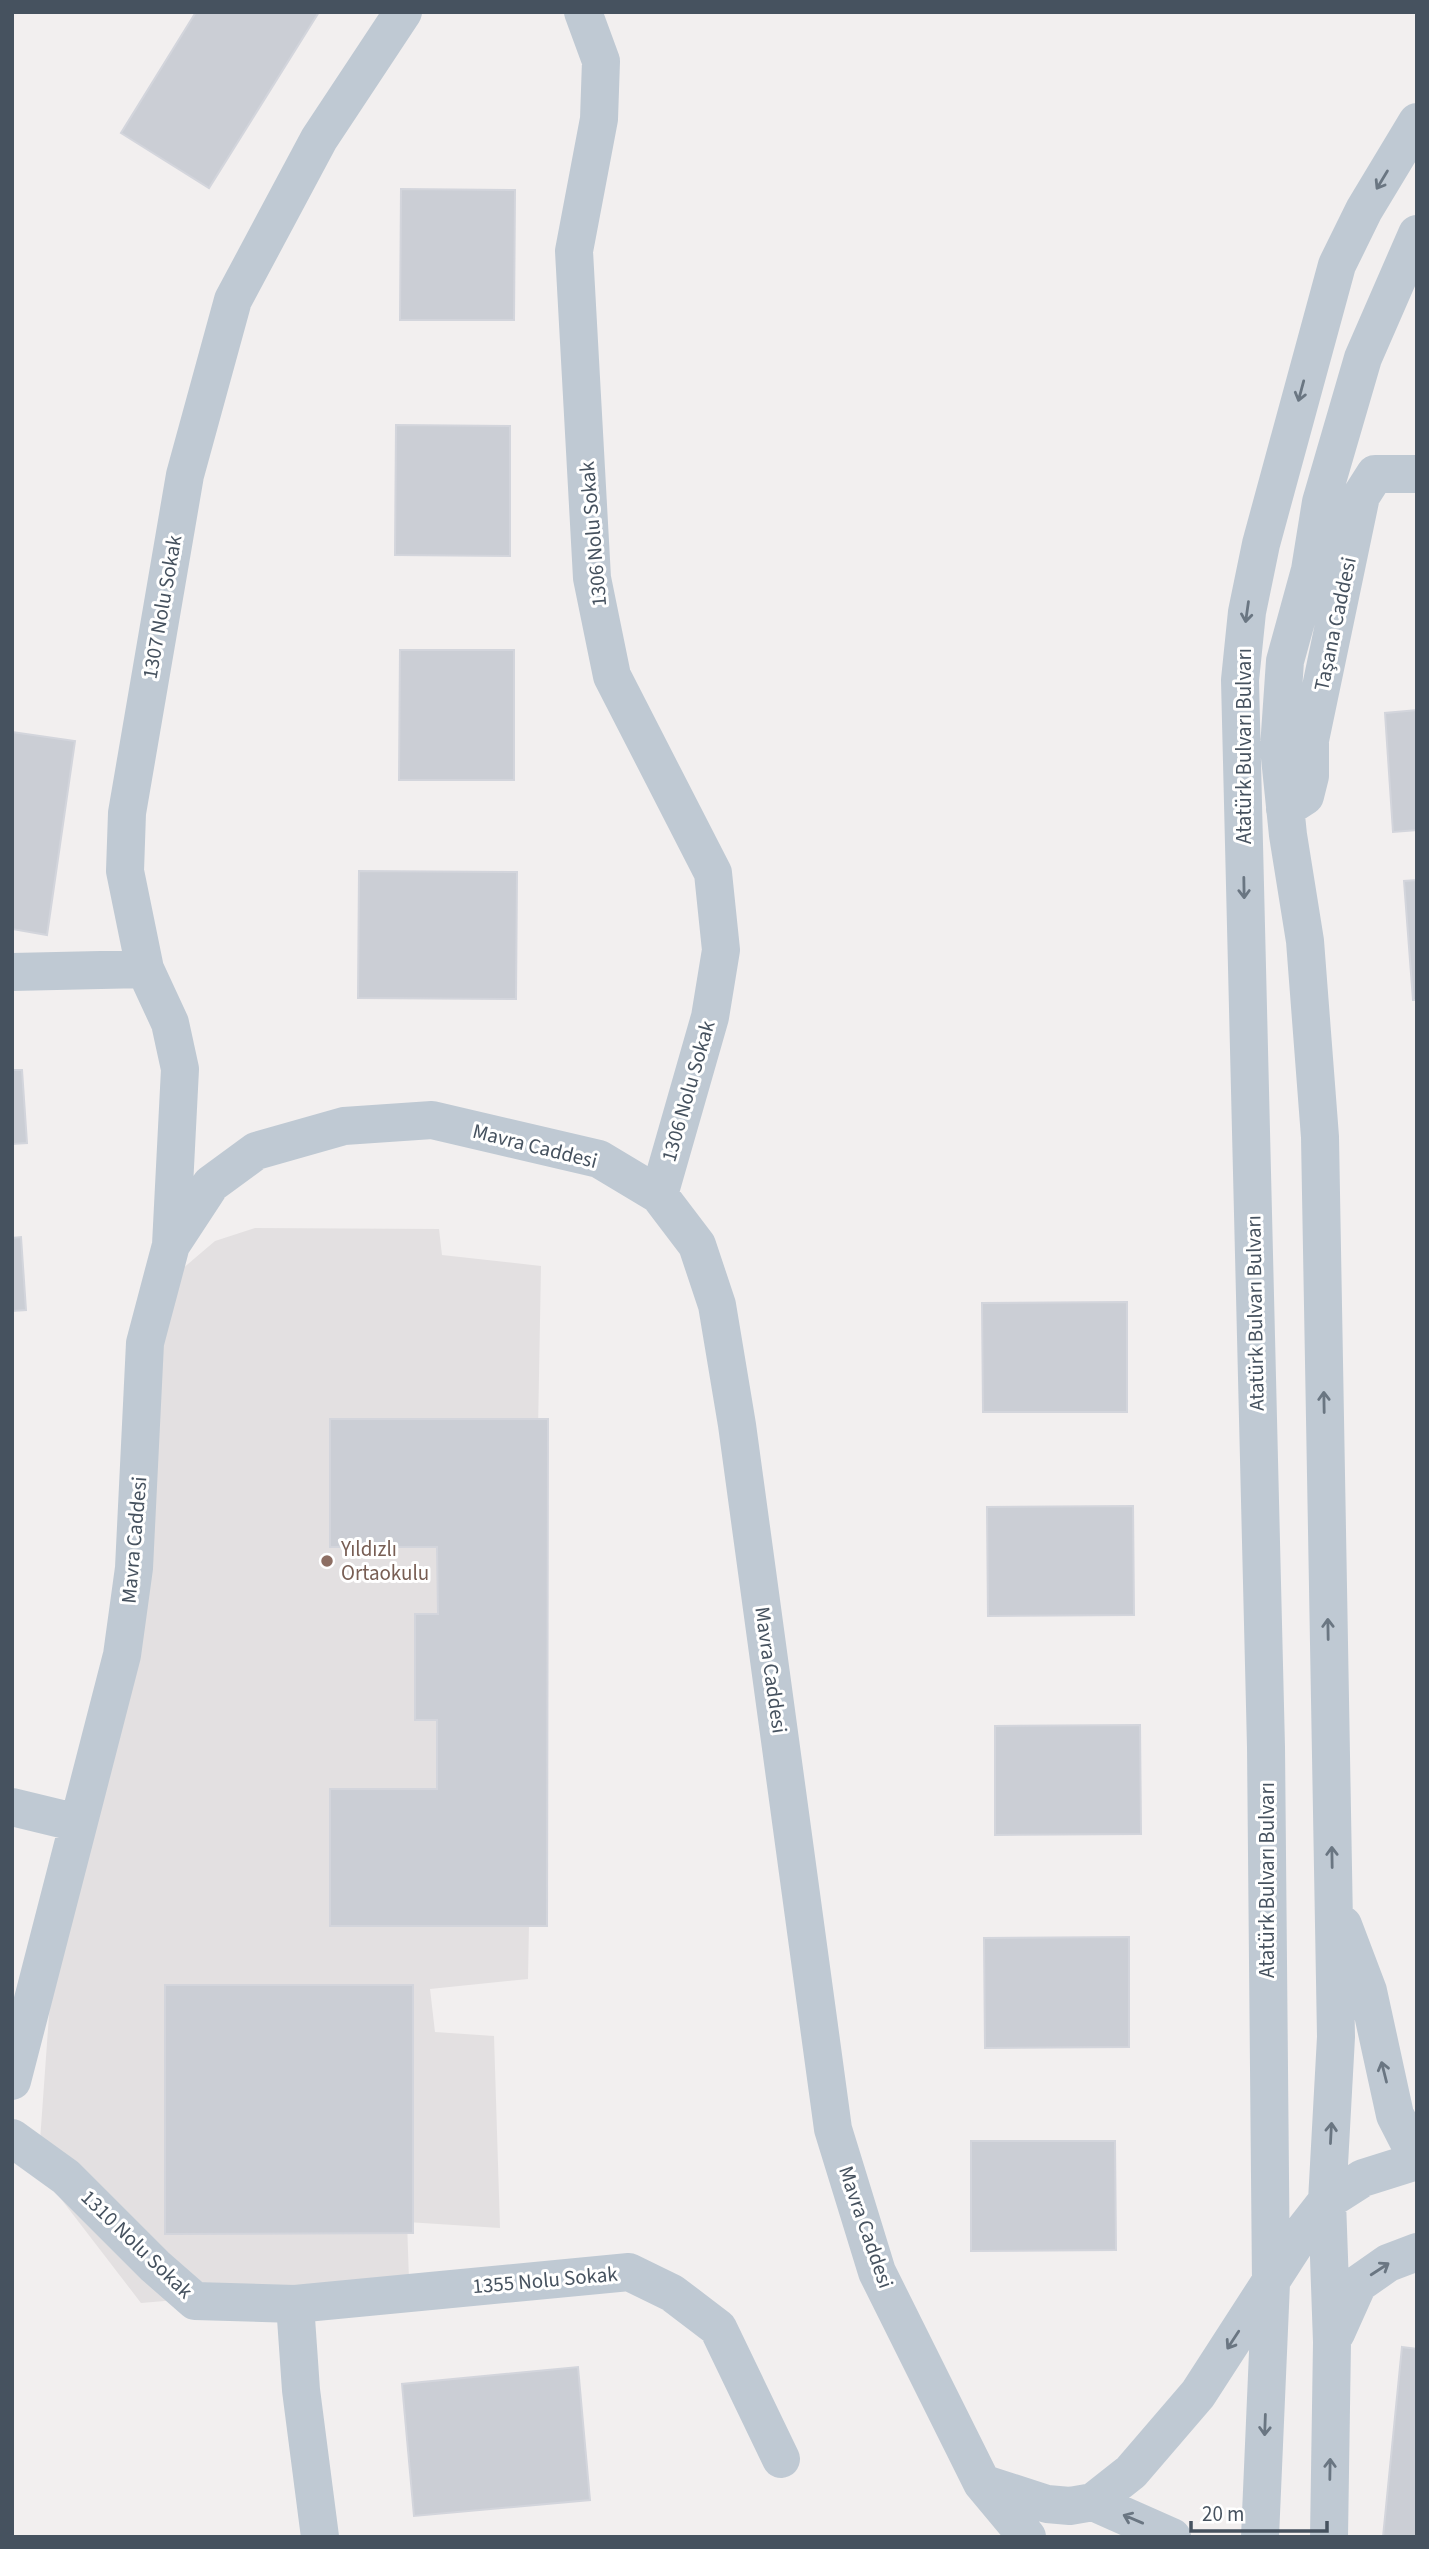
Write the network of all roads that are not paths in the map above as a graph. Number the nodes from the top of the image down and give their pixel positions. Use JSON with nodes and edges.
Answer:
{"nodes":[{"id":1,"x":402,"y":12,"type":"edge"},
{"id":2,"x":583,"y":12,"type":"edge"},
{"id":3,"x":1417,"y":122,"type":"edge"},
{"id":4,"x":1417,"y":234,"type":"edge"},
{"id":5,"x":1417,"y":474,"type":"edge"},
{"id":6,"x":1286,"y":809,"type":"junction"},
{"id":7,"x":145,"y":969,"type":"junction"},
{"id":8,"x":12,"y":972,"type":"edge"},
{"id":9,"x":659,"y":1195,"type":"junction"},
{"id":10,"x":171,"y":1245,"type":"junction"},
{"id":11,"x":12,"y":1807,"type":"edge"},
{"id":12,"x":78,"y":1823,"type":"junction"},
{"id":13,"x":1333,"y":1897,"type":"junction"},
{"id":14,"x":12,"y":2081,"type":"edge"},
{"id":15,"x":12,"y":2138,"type":"edge"},
{"id":16,"x":1417,"y":2160,"type":"edge"},
{"id":17,"x":1327,"y":2201,"type":"junction"},
{"id":18,"x":1417,"y":2252,"type":"edge"},
{"id":19,"x":1270,"y":2283,"type":"junction"},
{"id":20,"x":295,"y":2304,"type":"junction"},
{"id":21,"x":1332,"y":2342,"type":"junction"},
{"id":22,"x":781,"y":2459,"type":"dead end"},
{"id":23,"x":982,"y":2483,"type":"junction"},
{"id":24,"x":1093,"y":2502,"type":"junction"},
{"id":25,"x":320,"y":2537,"type":"edge"},
{"id":26,"x":1027,"y":2537,"type":"edge"},
{"id":27,"x":1172,"y":2537,"type":"edge"},
{"id":28,"x":1260,"y":2537,"type":"edge"},
{"id":29,"x":1329,"y":2537,"type":"edge"}],
"edges":[{"from":1,"to":7,"type":"street","name":"1307 Nolu Sokak"},
{"from":2,"to":9,"type":"street","name":"1306 Nolu Sokak"},
{"from":3,"to":19,"type":"street","name":"Atatürk Bulvarı Bulvarı","one_way":true},
{"from":4,"to":6,"type":"street","name":"Atatürk Bulvarı Bulvarı"},
{"from":5,"to":6,"type":"street","name":"Taşana Caddesi"},
{"from":13,"to":6,"type":"street","name":"Atatürk Bulvarı Bulvarı","one_way":true},
{"from":7,"to":8,"type":"street"},
{"from":7,"to":10,"type":"street","name":"1307 Nolu Sokak"},
{"from":9,"to":10,"type":"street","name":"Mavra Caddesi"},
{"from":9,"to":23,"type":"street","name":"Mavra Caddesi"},
{"from":10,"to":12,"type":"street","name":"Mavra Caddesi"},
{"from":11,"to":12,"type":"street"},
{"from":12,"to":14,"type":"street","name":"Mavra Caddesi"},
{"from":16,"to":13,"type":"street","one_way":true},
{"from":17,"to":13,"type":"street","name":"Atatürk Bulvarı Bulvarı","one_way":true},
{"from":15,"to":20,"type":"street","name":"1310 Nolu Sokak"},
{"from":16,"to":17,"type":"street"},
{"from":17,"to":19,"type":"street"},
{"from":17,"to":21,"type":"street","name":"Atatürk Bulvarı Bulvarı"},
{"from":21,"to":18,"type":"street","one_way":true},
{"from":19,"to":24,"type":"street","one_way":true},
{"from":19,"to":28,"type":"street","name":"Atatürk Bulvarı Bulvarı","one_way":true},
{"from":20,"to":22,"type":"street","name":"1355 Nolu Sokak"},
{"from":20,"to":25,"type":"street"},
{"from":29,"to":21,"type":"street","name":"Atatürk Bulvarı Bulvarı","one_way":true},
{"from":23,"to":24,"type":"street"},
{"from":23,"to":26,"type":"street","name":"Mavra Caddesi"},
{"from":27,"to":24,"type":"street","one_way":true}]}
